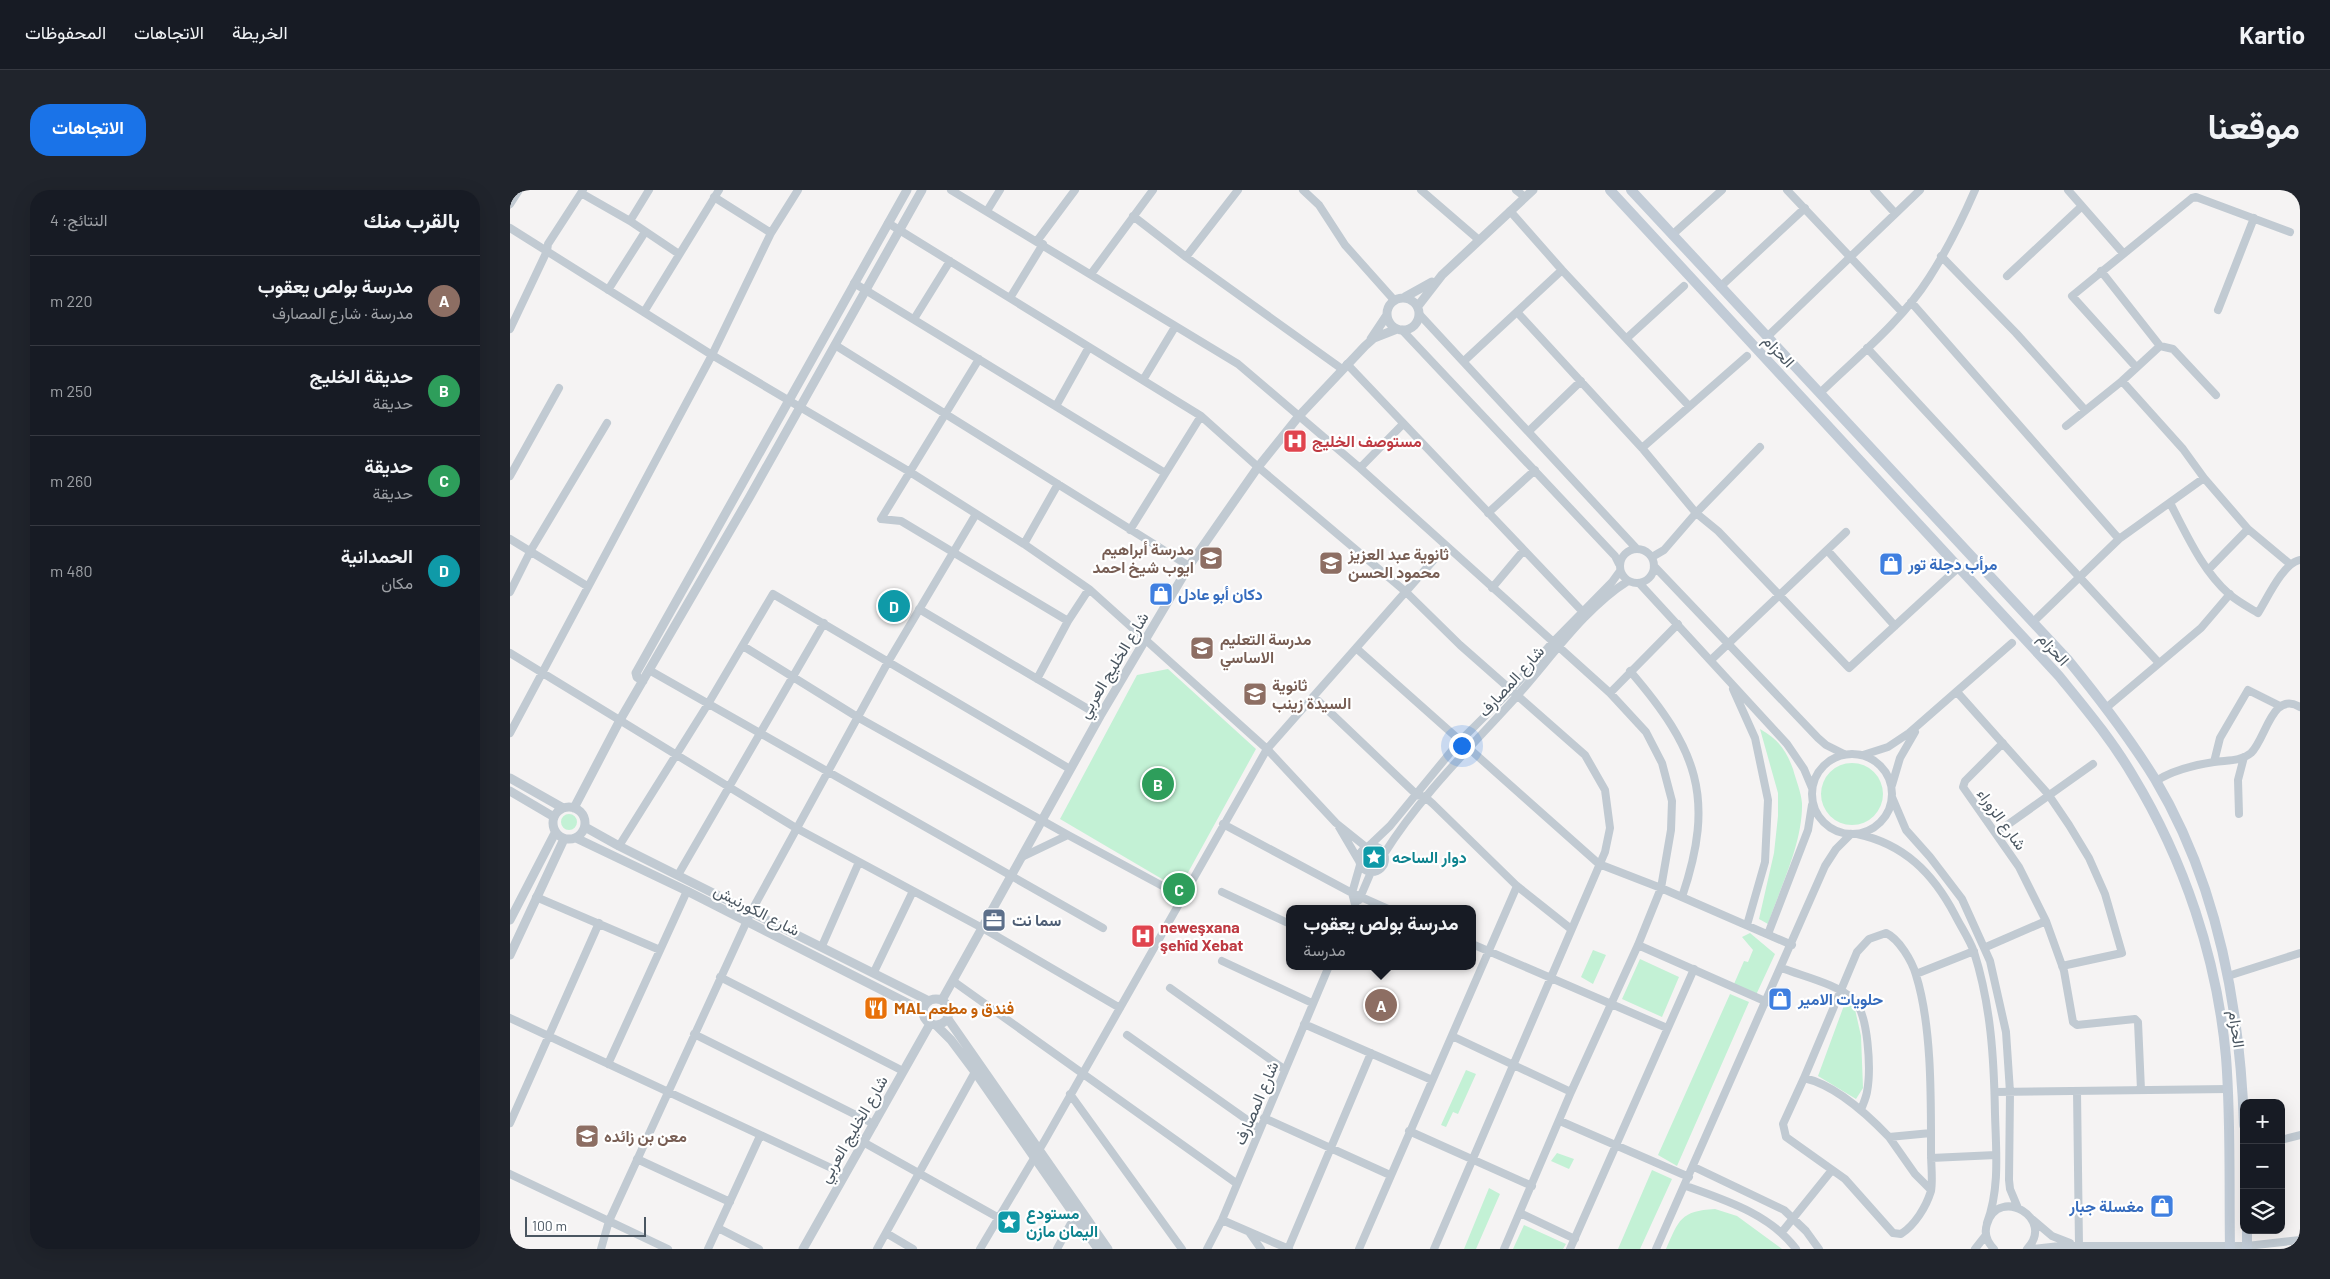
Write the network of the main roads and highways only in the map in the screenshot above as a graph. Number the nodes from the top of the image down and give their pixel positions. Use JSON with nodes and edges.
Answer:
{"nodes":[{"id":1,"x":1610,"y":190,"type":"edge"},
{"id":2,"x":1632,"y":191,"type":"edge"},
{"id":3,"x":2242,"y":1099,"type":"edge"},
{"id":4,"x":2247,"y":1234,"type":"edge"},
{"id":5,"x":2230,"y":1247,"type":"edge"},
{"id":6,"x":2247,"y":1248,"type":"edge"}],
"edges":[{"from":1,"to":5,"type":"main road","name":"الحزام"},
{"from":2,"to":3,"type":"main road"},
{"from":4,"to":6,"type":"main road"}]}
